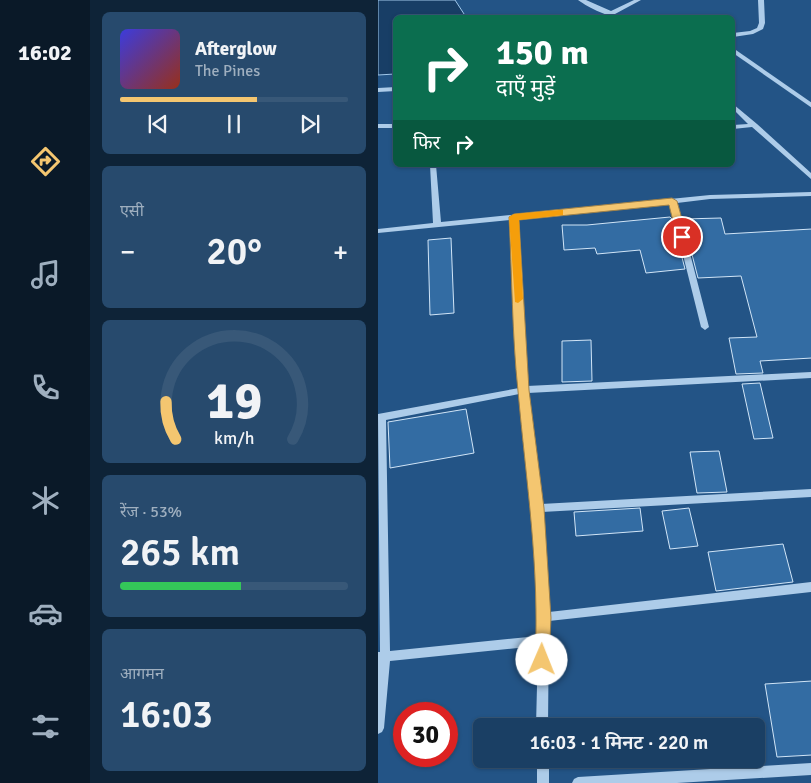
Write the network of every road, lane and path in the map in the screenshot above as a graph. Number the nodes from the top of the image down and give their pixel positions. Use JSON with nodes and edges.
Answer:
{"nodes":[{"id":1,"x":581,"y":0,"type":"edge"},
{"id":2,"x":638,"y":0,"type":"edge"},
{"id":3,"x":761,"y":0,"type":"edge"},
{"id":4,"x":610,"y":14,"type":"joint"},
{"id":5,"x":735,"y":35,"type":"edge"},
{"id":6,"x":735,"y":51,"type":"edge"},
{"id":7,"x":393,"y":89,"type":"edge"},
{"id":8,"x":378,"y":90,"type":"edge"},
{"id":9,"x":812,"y":106,"type":"edge"},
{"id":10,"x":735,"y":108,"type":"edge"},
{"id":11,"x":755,"y":125,"type":"junction"},
{"id":12,"x":378,"y":126,"type":"edge"},
{"id":13,"x":393,"y":126,"type":"edge"},
{"id":14,"x":735,"y":127,"type":"edge"},
{"id":15,"x":433,"y":167,"type":"edge"},
{"id":16,"x":812,"y":178,"type":"edge"},
{"id":17,"x":812,"y":194,"type":"edge"},
{"id":18,"x":672,"y":201,"type":"junction"},
{"id":19,"x":514,"y":217,"type":"junction"},
{"id":20,"x":437,"y":225,"type":"junction"},
{"id":21,"x":378,"y":231,"type":"edge"},
{"id":22,"x":706,"y":327,"type":"dead end"},
{"id":23,"x":812,"y":375,"type":"edge"},
{"id":24,"x":523,"y":390,"type":"junction"},
{"id":25,"x":379,"y":417,"type":"edge"},
{"id":26,"x":812,"y":493,"type":"edge"},
{"id":27,"x":538,"y":508,"type":"junction"},
{"id":28,"x":812,"y":587,"type":"edge"},
{"id":29,"x":544,"y":618,"type":"junction"},
{"id":30,"x":542,"y":640,"type":"junction"},
{"id":31,"x":382,"y":656,"type":"edge"},
{"id":32,"x":542,"y":718,"type":"edge"},
{"id":33,"x":378,"y":728,"type":"edge"},
{"id":34,"x":543,"y":768,"type":"edge"},
{"id":35,"x":812,"y":769,"type":"edge"},
{"id":36,"x":543,"y":783,"type":"edge"},
{"id":37,"x":578,"y":783,"type":"edge"}],
"edges":[{"from":1,"to":4,"type":"street"},
{"from":2,"to":4,"type":"street"},
{"from":3,"to":5,"type":"street"},
{"from":6,"to":9,"type":"street"},
{"from":7,"to":8,"type":"street"},
{"from":10,"to":11,"type":"street"},
{"from":11,"to":14,"type":"street"},
{"from":11,"to":16,"type":"street"},
{"from":12,"to":13,"type":"street"},
{"from":15,"to":20,"type":"street"},
{"from":17,"to":18,"type":"street"},
{"from":18,"to":19,"type":"street"},
{"from":18,"to":22,"type":"street"},
{"from":19,"to":20,"type":"street"},
{"from":19,"to":24,"type":"street"},
{"from":20,"to":21,"type":"street"},
{"from":23,"to":24,"type":"street"},
{"from":24,"to":25,"type":"street"},
{"from":24,"to":27,"type":"street"},
{"from":25,"to":31,"type":"street"},
{"from":26,"to":27,"type":"street"},
{"from":27,"to":29,"type":"street"},
{"from":28,"to":29,"type":"street"},
{"from":29,"to":30,"type":"street"},
{"from":30,"to":31,"type":"street"},
{"from":30,"to":32,"type":"street"},
{"from":31,"to":33,"type":"street"},
{"from":34,"to":36,"type":"street"},
{"from":35,"to":37,"type":"street"}]}
